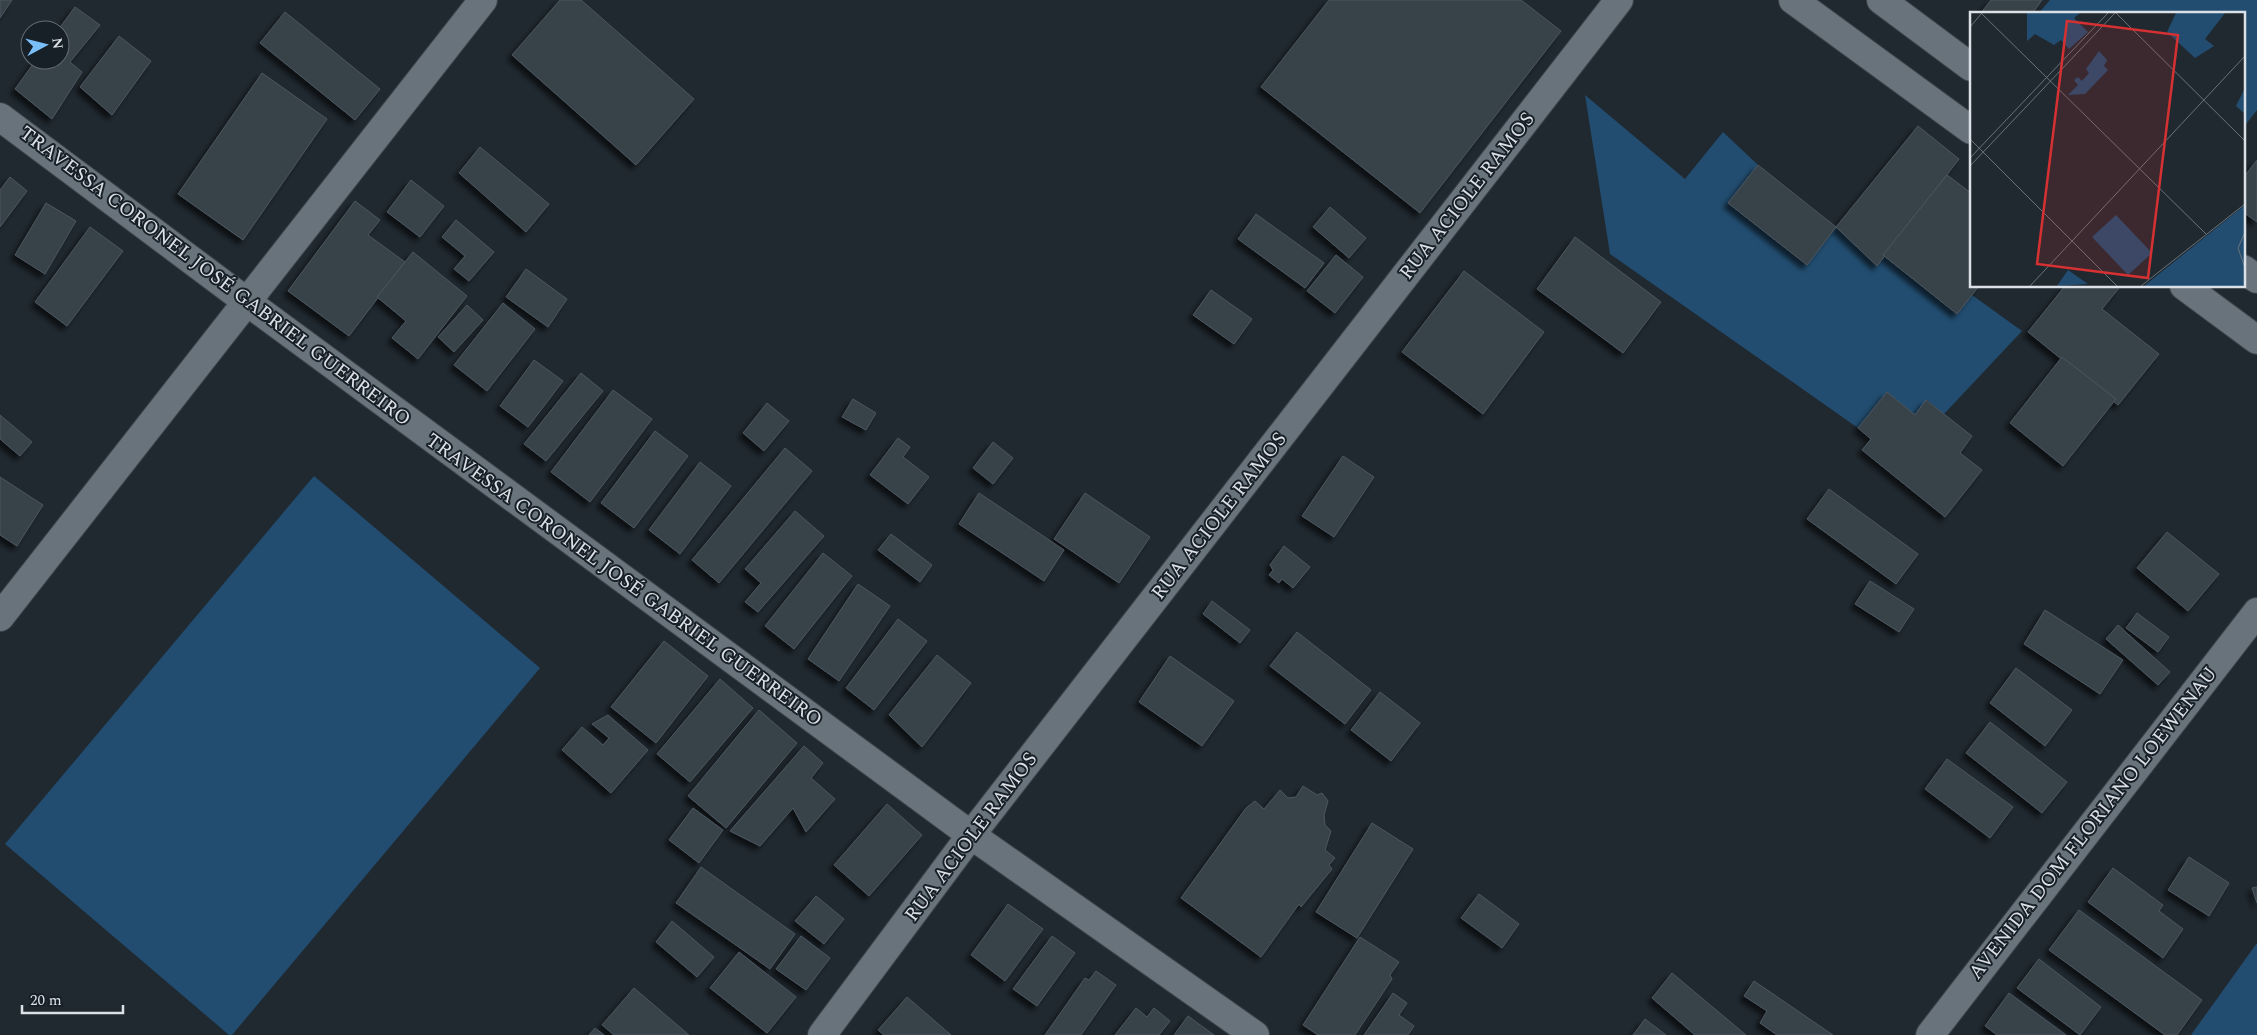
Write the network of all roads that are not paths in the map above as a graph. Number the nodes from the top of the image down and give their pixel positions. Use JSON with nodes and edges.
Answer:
{"nodes":[{"id":1,"x":483,"y":0,"type":"edge"},
{"id":2,"x":1619,"y":0,"type":"edge"},
{"id":3,"x":1793,"y":0,"type":"edge"},
{"id":4,"x":1881,"y":0,"type":"edge"},
{"id":5,"x":1970,"y":65,"type":"edge"},
{"id":6,"x":0,"y":117,"type":"edge"},
{"id":7,"x":1970,"y":129,"type":"edge"},
{"id":8,"x":2244,"y":270,"type":"edge"},
{"id":9,"x":2257,"y":279,"type":"edge"},
{"id":10,"x":2187,"y":288,"type":"edge"},
{"id":11,"x":246,"y":301,"type":"junction"},
{"id":12,"x":2257,"y":340,"type":"edge"},
{"id":13,"x":2257,"y":612,"type":"edge"},
{"id":14,"x":0,"y":617,"type":"edge"},
{"id":15,"x":971,"y":835,"type":"junction"},
{"id":16,"x":822,"y":1035,"type":"edge"},
{"id":17,"x":1255,"y":1035,"type":"edge"},
{"id":18,"x":1930,"y":1035,"type":"edge"}],
"edges":[{"from":1,"to":11,"type":"street"},
{"from":2,"to":15,"type":"street","name":"RUA ACIOLE RAMOS"},
{"from":3,"to":7,"type":"street"},
{"from":4,"to":5,"type":"street"},
{"from":6,"to":11,"type":"street","name":"TRAVESSA CORONEL JOSÉ GABRIEL GUERREIRO"},
{"from":8,"to":9,"type":"street"},
{"from":10,"to":12,"type":"street"},
{"from":11,"to":14,"type":"street"},
{"from":11,"to":15,"type":"street","name":"TRAVESSA CORONEL JOSÉ GABRIEL GUERREIRO"},
{"from":13,"to":18,"type":"street","name":"AVENIDA DOM FLORIANO LOEWENAU"},
{"from":15,"to":16,"type":"street","name":"RUA ACIOLE RAMOS"},
{"from":15,"to":17,"type":"street","name":"TRAVESSA CORONEL JOSÉ GABRIEL GUERREIRO"}]}
